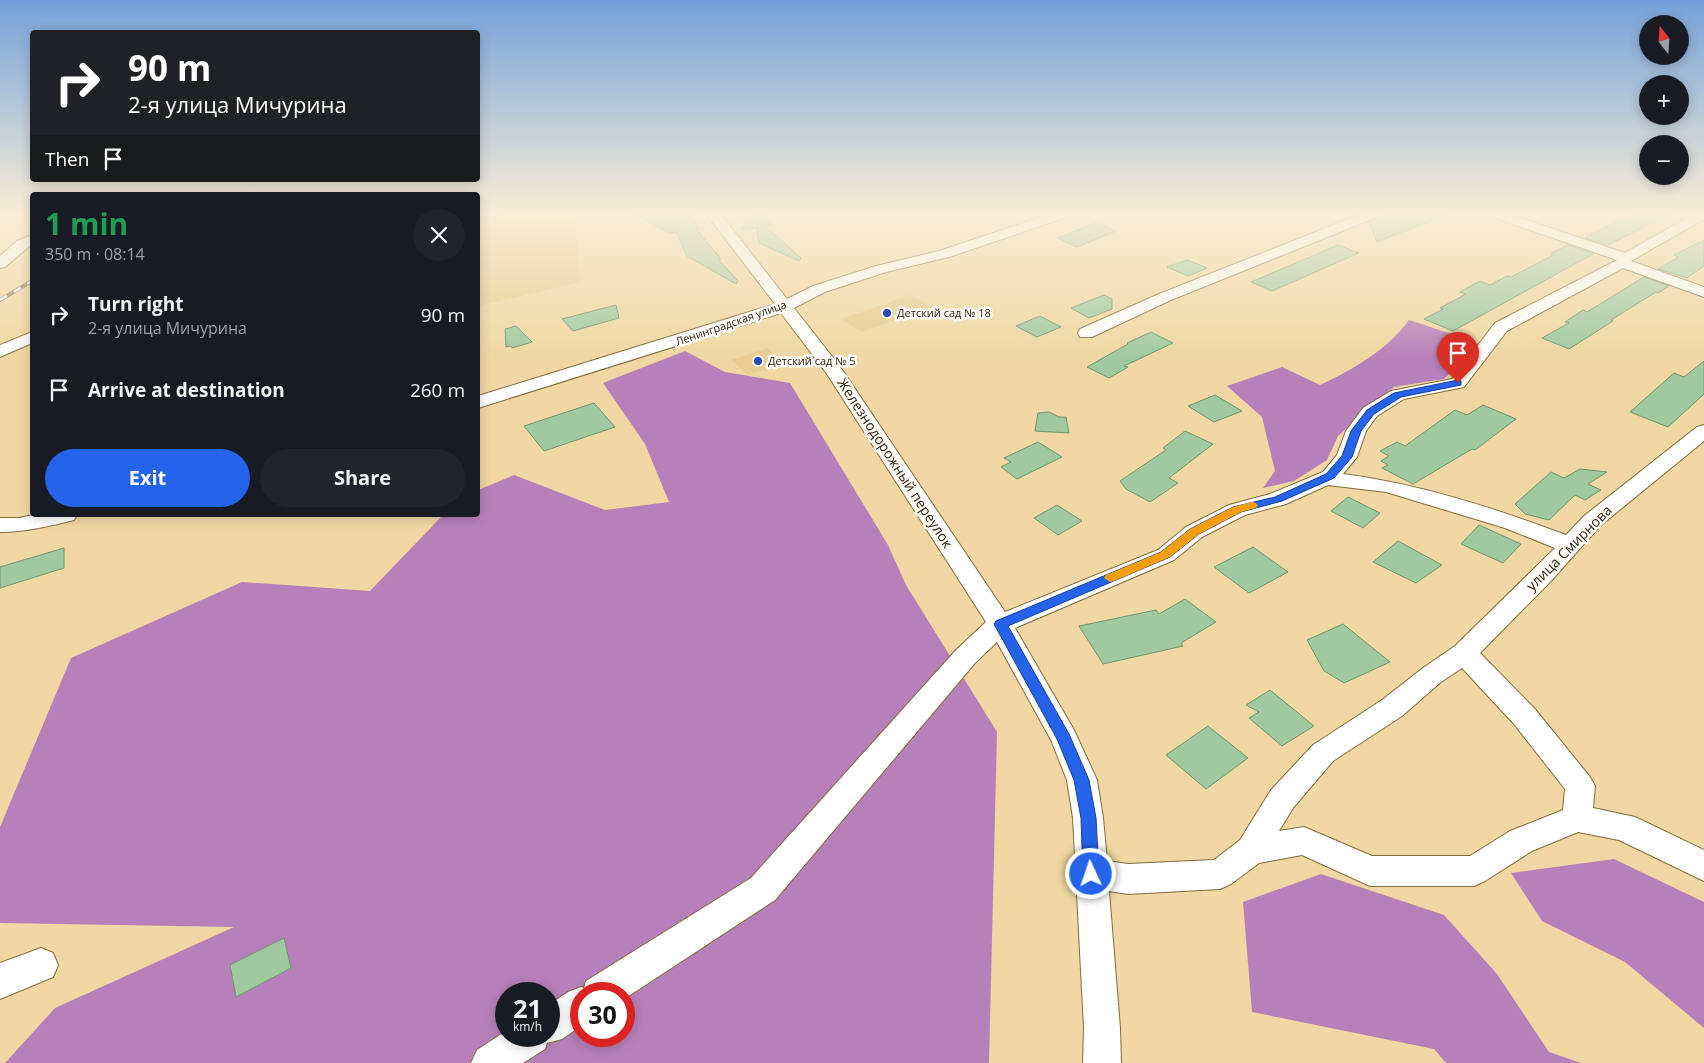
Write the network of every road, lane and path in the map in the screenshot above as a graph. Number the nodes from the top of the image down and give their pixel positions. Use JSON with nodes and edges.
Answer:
{"nodes":[{"id":1,"x":751,"y":262,"type":"edge"},
{"id":2,"x":914,"y":262,"type":"edge"},
{"id":3,"x":1253,"y":262,"type":"edge"},
{"id":4,"x":1621,"y":262,"type":"edge"},
{"id":5,"x":1628,"y":262,"type":"edge"},
{"id":6,"x":1704,"y":292,"type":"edge"},
{"id":7,"x":786,"y":306,"type":"junction"},
{"id":8,"x":1086,"y":332,"type":"dead end"},
{"id":9,"x":30,"y":338,"type":"edge"},
{"id":10,"x":0,"y":352,"type":"edge"},
{"id":11,"x":480,"y":401,"type":"edge"},
{"id":12,"x":1704,"y":432,"type":"edge"},
{"id":13,"x":1325,"y":478,"type":"junction"},
{"id":14,"x":55,"y":517,"type":"edge"},
{"id":15,"x":10,"y":525,"type":"edge"},
{"id":16,"x":0,"y":538,"type":"edge"},
{"id":17,"x":1570,"y":545,"type":"junction"},
{"id":18,"x":1000,"y":624,"type":"junction"},
{"id":19,"x":1464,"y":653,"type":"junction"},
{"id":20,"x":1577,"y":818,"type":"junction"},
{"id":21,"x":1251,"y":850,"type":"junction"},
{"id":22,"x":1704,"y":866,"type":"edge"},
{"id":23,"x":1091,"y":874,"type":"junction"},
{"id":24,"x":41,"y":965,"type":"dead end"},
{"id":25,"x":0,"y":981,"type":"edge"},
{"id":26,"x":618,"y":982,"type":"edge"},
{"id":27,"x":515,"y":1047,"type":"edge"},
{"id":28,"x":490,"y":1063,"type":"edge"},
{"id":29,"x":1102,"y":1063,"type":"edge"}],
"edges":[{"from":1,"to":7,"type":"street","name":"Железнодорожный переулок"},
{"from":2,"to":7,"type":"street","name":"Ленинградская улица"},
{"from":3,"to":8,"type":"street"},
{"from":4,"to":13,"type":"street"},
{"from":5,"to":6,"type":"street"},
{"from":7,"to":11,"type":"street","name":"Ленинградская улица"},
{"from":7,"to":18,"type":"street","name":"Железнодорожный переулок"},
{"from":9,"to":10,"type":"street"},
{"from":12,"to":17,"type":"street","name":"улица Смирнова"},
{"from":13,"to":17,"type":"street"},
{"from":13,"to":18,"type":"street"},
{"from":14,"to":15,"type":"street"},
{"from":15,"to":16,"type":"street"},
{"from":17,"to":19,"type":"street","name":"улица Смирнова"},
{"from":18,"to":23,"type":"street","name":"Железнодорожный переулок"},
{"from":18,"to":26,"type":"street"},
{"from":19,"to":20,"type":"street"},
{"from":19,"to":21,"type":"street","name":"улица Смирнова"},
{"from":20,"to":21,"type":"street"},
{"from":20,"to":22,"type":"street"},
{"from":21,"to":23,"type":"street"},
{"from":23,"to":29,"type":"street","name":"Железнодорожный переулок"},
{"from":24,"to":25,"type":"street"},
{"from":27,"to":28,"type":"street"}]}
